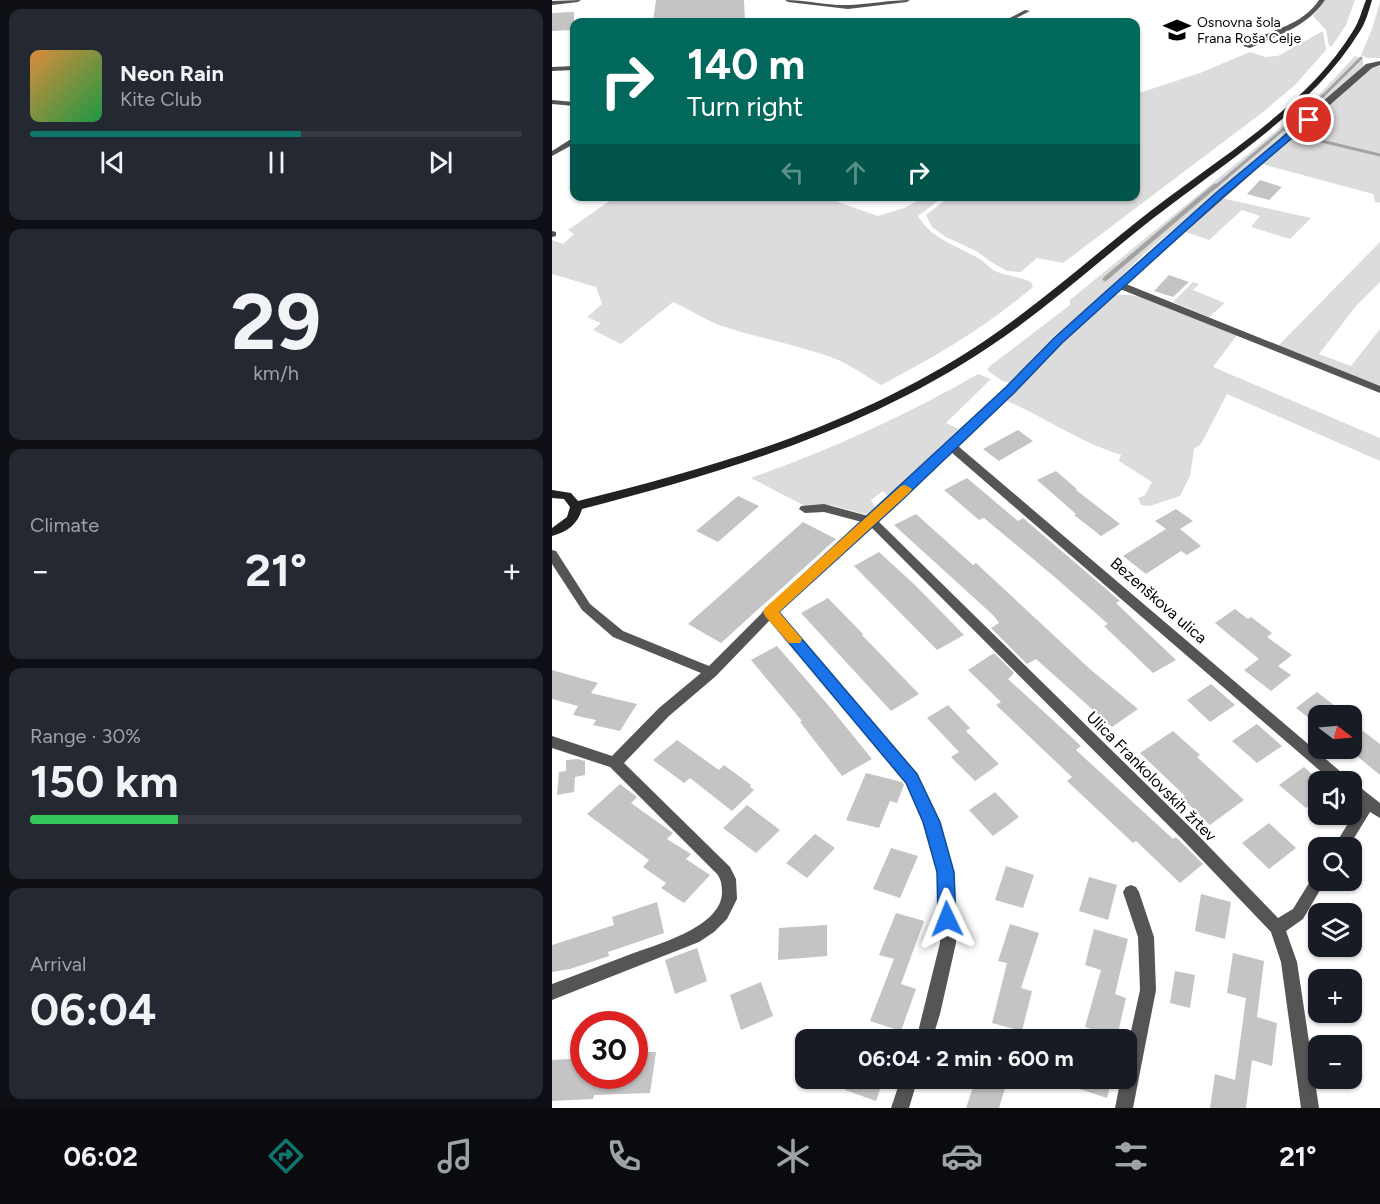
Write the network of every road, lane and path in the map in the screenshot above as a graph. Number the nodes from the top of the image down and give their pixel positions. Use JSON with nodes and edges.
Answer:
{"nodes":[{"id":1,"x":578,"y":0,"type":"edge"},
{"id":2,"x":788,"y":0,"type":"edge"},
{"id":3,"x":907,"y":0,"type":"edge"},
{"id":4,"x":1322,"y":0,"type":"edge"},
{"id":5,"x":1369,"y":0,"type":"edge"},
{"id":6,"x":552,"y":3,"type":"edge"},
{"id":7,"x":1027,"y":11,"type":"dead end"},
{"id":8,"x":1013,"y":18,"type":"edge"},
{"id":9,"x":1247,"y":46,"type":"dead end"},
{"id":10,"x":1380,"y":63,"type":"edge"},
{"id":11,"x":570,"y":68,"type":"edge"},
{"id":12,"x":552,"y":69,"type":"edge"},
{"id":13,"x":552,"y":102,"type":"edge"},
{"id":14,"x":570,"y":104,"type":"edge"},
{"id":15,"x":570,"y":143,"type":"edge"},
{"id":16,"x":552,"y":154,"type":"edge"},
{"id":17,"x":1121,"y":286,"type":"junction"},
{"id":18,"x":1380,"y":390,"type":"edge"},
{"id":19,"x":951,"y":446,"type":"junction"},
{"id":20,"x":552,"y":494,"type":"edge"},
{"id":21,"x":576,"y":506,"type":"junction"},
{"id":22,"x":805,"y":509,"type":"dead end"},
{"id":23,"x":871,"y":521,"type":"junction"},
{"id":24,"x":552,"y":532,"type":"edge"},
{"id":25,"x":552,"y":554,"type":"edge"},
{"id":26,"x":770,"y":612,"type":"junction"},
{"id":27,"x":711,"y":672,"type":"junction"},
{"id":28,"x":552,"y":742,"type":"edge"},
{"id":29,"x":615,"y":763,"type":"junction"},
{"id":30,"x":1330,"y":771,"type":"edge"},
{"id":31,"x":1362,"y":798,"type":"edge"},
{"id":32,"x":1374,"y":808,"type":"edge"},
{"id":33,"x":1349,"y":837,"type":"edge"},
{"id":34,"x":1312,"y":891,"type":"edge"},
{"id":35,"x":1131,"y":892,"type":"dead end"},
{"id":36,"x":1277,"y":928,"type":"junction"},
{"id":37,"x":552,"y":992,"type":"edge"},
{"id":38,"x":927,"y":1029,"type":"edge"},
{"id":39,"x":906,"y":1089,"type":"edge"},
{"id":40,"x":900,"y":1108,"type":"edge"},
{"id":41,"x":1124,"y":1108,"type":"edge"},
{"id":42,"x":1310,"y":1108,"type":"edge"}],
"edges":[{"from":1,"to":6,"type":"street"},
{"from":2,"to":3,"type":"street"},
{"from":4,"to":9,"type":"street"},
{"from":5,"to":21,"type":"street"},
{"from":7,"to":8,"type":"street"},
{"from":10,"to":17,"type":"street"},
{"from":11,"to":12,"type":"street"},
{"from":13,"to":14,"type":"street"},
{"from":15,"to":16,"type":"street"},
{"from":17,"to":18,"type":"street"},
{"from":17,"to":19,"type":"street"},
{"from":19,"to":23,"type":"street"},
{"from":19,"to":30,"type":"street","name":"Bezenškova ulica"},
{"from":20,"to":21,"type":"street"},
{"from":21,"to":24,"type":"street"},
{"from":22,"to":23,"type":"street"},
{"from":23,"to":26,"type":"street"},
{"from":23,"to":36,"type":"street","name":"Ulica Frankolovskih žrtev"},
{"from":25,"to":27,"type":"street"},
{"from":26,"to":27,"type":"street"},
{"from":26,"to":38,"type":"street"},
{"from":27,"to":29,"type":"street"},
{"from":28,"to":29,"type":"street"},
{"from":29,"to":37,"type":"street"},
{"from":31,"to":32,"type":"street"},
{"from":32,"to":33,"type":"street"},
{"from":34,"to":36,"type":"street"},
{"from":35,"to":41,"type":"street"},
{"from":36,"to":42,"type":"street","name":"Ulica Frankolovskih žrtev"},
{"from":39,"to":40,"type":"street"}]}
